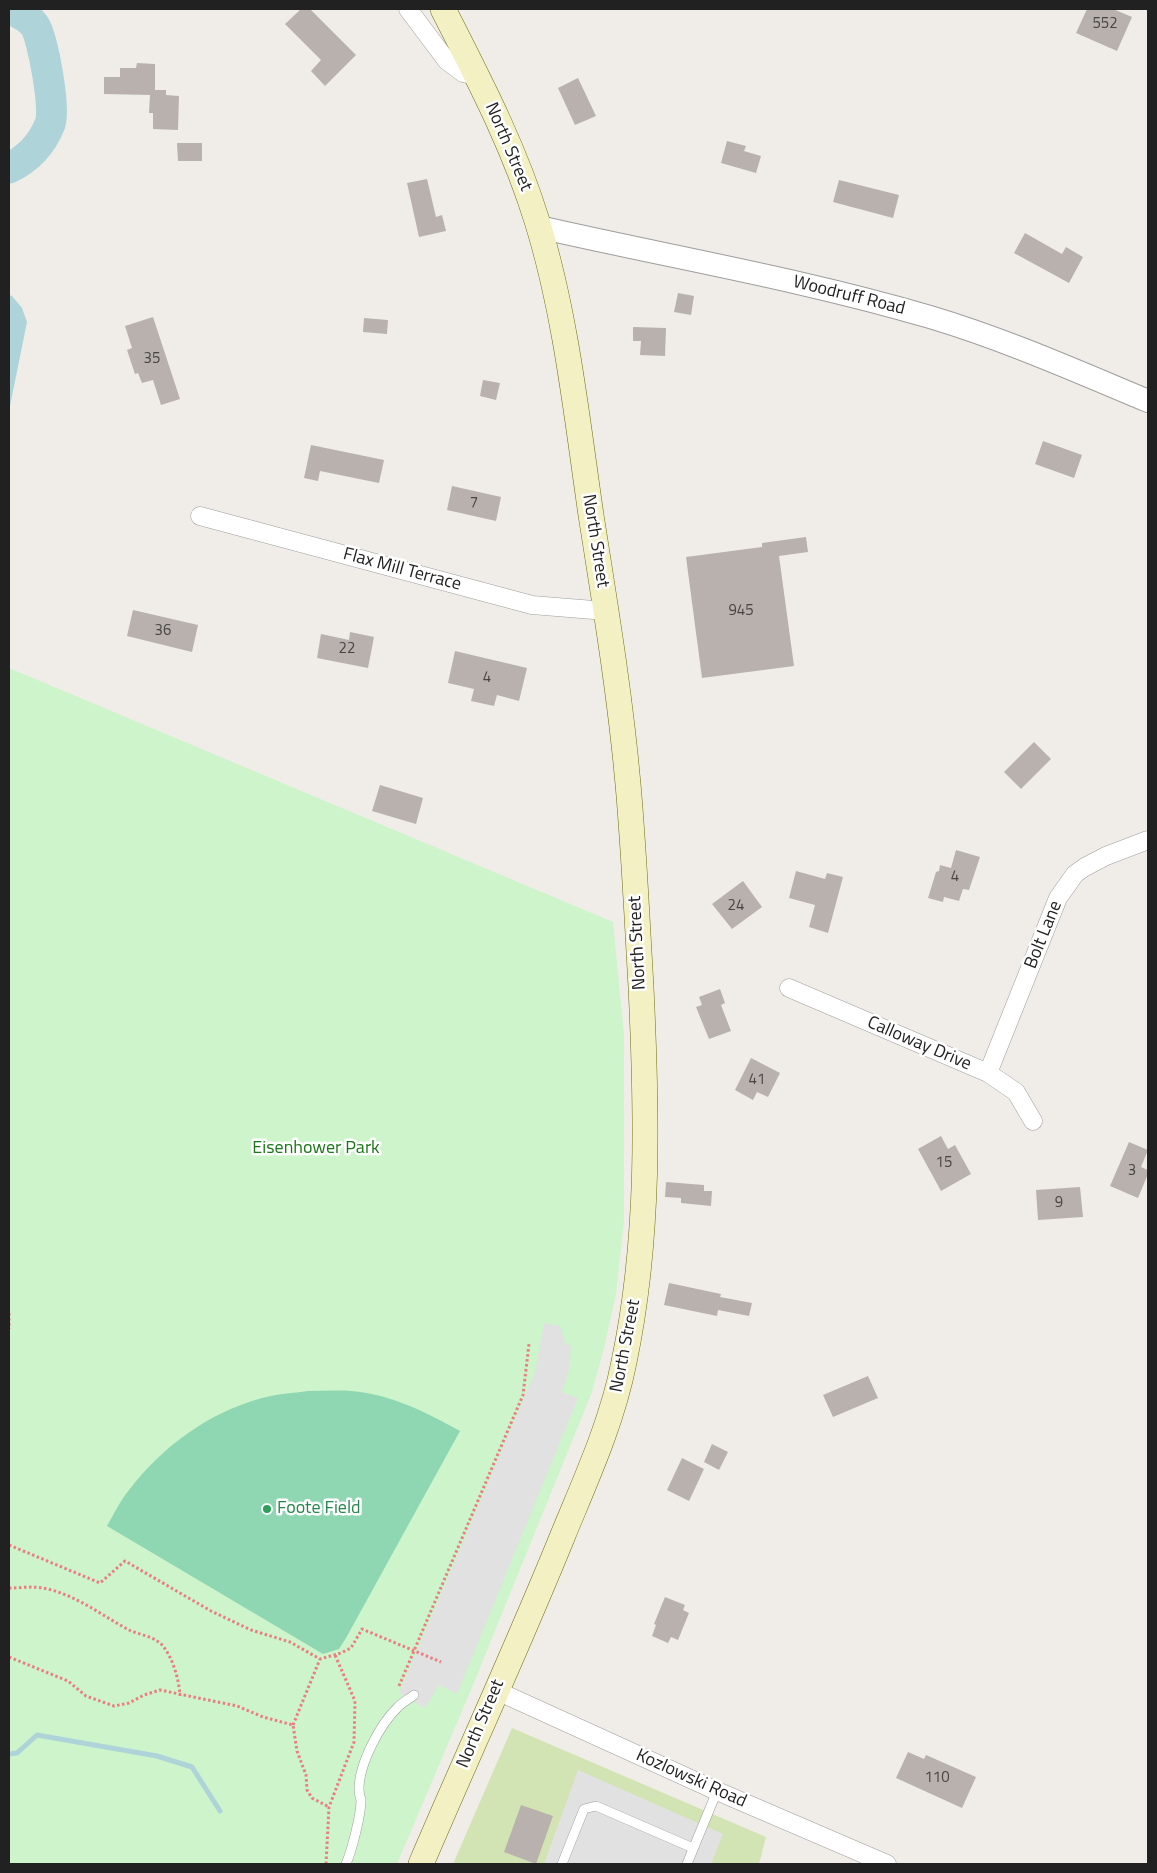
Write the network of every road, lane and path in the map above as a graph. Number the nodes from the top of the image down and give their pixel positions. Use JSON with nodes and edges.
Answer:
{"nodes":[{"id":1,"x":408,"y":9,"type":"edge"},
{"id":2,"x":443,"y":9,"type":"edge"},
{"id":3,"x":477,"y":76,"type":"junction"},
{"id":4,"x":539,"y":227,"type":"junction"},
{"id":5,"x":1148,"y":401,"type":"edge"},
{"id":6,"x":200,"y":516,"type":"dead end"},
{"id":7,"x":606,"y":611,"type":"junction"},
{"id":8,"x":1148,"y":840,"type":"edge"},
{"id":9,"x":789,"y":988,"type":"dead end"},
{"id":10,"x":988,"y":1074,"type":"junction"},
{"id":11,"x":1033,"y":1121,"type":"dead end"},
{"id":12,"x":9,"y":1313,"type":"edge"},
{"id":13,"x":9,"y":1330,"type":"edge"},
{"id":14,"x":529,"y":1344,"type":"dead end"},
{"id":15,"x":9,"y":1545,"type":"edge"},
{"id":16,"x":9,"y":1588,"type":"edge"},
{"id":17,"x":414,"y":1651,"type":"junction"},
{"id":18,"x":335,"y":1655,"type":"junction"},
{"id":19,"x":9,"y":1657,"type":"edge"},
{"id":20,"x":320,"y":1659,"type":"junction"},
{"id":21,"x":441,"y":1662,"type":"dead end"},
{"id":22,"x":399,"y":1686,"type":"dead end"},
{"id":23,"x":496,"y":1690,"type":"junction"},
{"id":24,"x":180,"y":1696,"type":"junction"},
{"id":25,"x":414,"y":1696,"type":"dead end"},
{"id":26,"x":293,"y":1725,"type":"junction"},
{"id":27,"x":717,"y":1791,"type":"junction"},
{"id":28,"x":329,"y":1807,"type":"junction"},
{"id":29,"x":693,"y":1848,"type":"junction"},
{"id":30,"x":326,"y":1864,"type":"edge"},
{"id":31,"x":346,"y":1864,"type":"edge"},
{"id":32,"x":421,"y":1864,"type":"edge"},
{"id":33,"x":562,"y":1864,"type":"edge"},
{"id":34,"x":687,"y":1864,"type":"edge"},
{"id":35,"x":887,"y":1864,"type":"edge"}],
"edges":[{"from":1,"to":3,"type":"street"},
{"from":2,"to":3,"type":"main road","name":"North Street"},
{"from":3,"to":4,"type":"main road","name":"North Street"},
{"from":4,"to":5,"type":"street","name":"Woodruff Road"},
{"from":4,"to":7,"type":"main road","name":"North Street"},
{"from":6,"to":7,"type":"street","name":"Flax Mill Terrace"},
{"from":7,"to":23,"type":"main road","name":"North Street"},
{"from":8,"to":10,"type":"street","name":"Bolt Lane"},
{"from":9,"to":10,"type":"street","name":"Calloway Drive"},
{"from":10,"to":11,"type":"street","name":"Calloway Drive"},
{"from":12,"to":13,"type":"path"},
{"from":14,"to":17,"type":"path"},
{"from":15,"to":20,"type":"path"},
{"from":16,"to":24,"type":"path"},
{"from":17,"to":18,"type":"path"},
{"from":17,"to":21,"type":"path"},
{"from":17,"to":22,"type":"path"},
{"from":18,"to":20,"type":"path"},
{"from":18,"to":28,"type":"path"},
{"from":19,"to":24,"type":"path"},
{"from":20,"to":26,"type":"path"},
{"from":23,"to":27,"type":"street","name":"Kozlowski Road"},
{"from":23,"to":32,"type":"main road","name":"North Street"},
{"from":24,"to":26,"type":"path"},
{"from":25,"to":31,"type":"lane"},
{"from":26,"to":28,"type":"path"},
{"from":27,"to":29,"type":"lane"},
{"from":27,"to":35,"type":"street","name":"Kozlowski Road"},
{"from":28,"to":30,"type":"path"},
{"from":29,"to":33,"type":"lane"},
{"from":29,"to":34,"type":"lane"}]}
